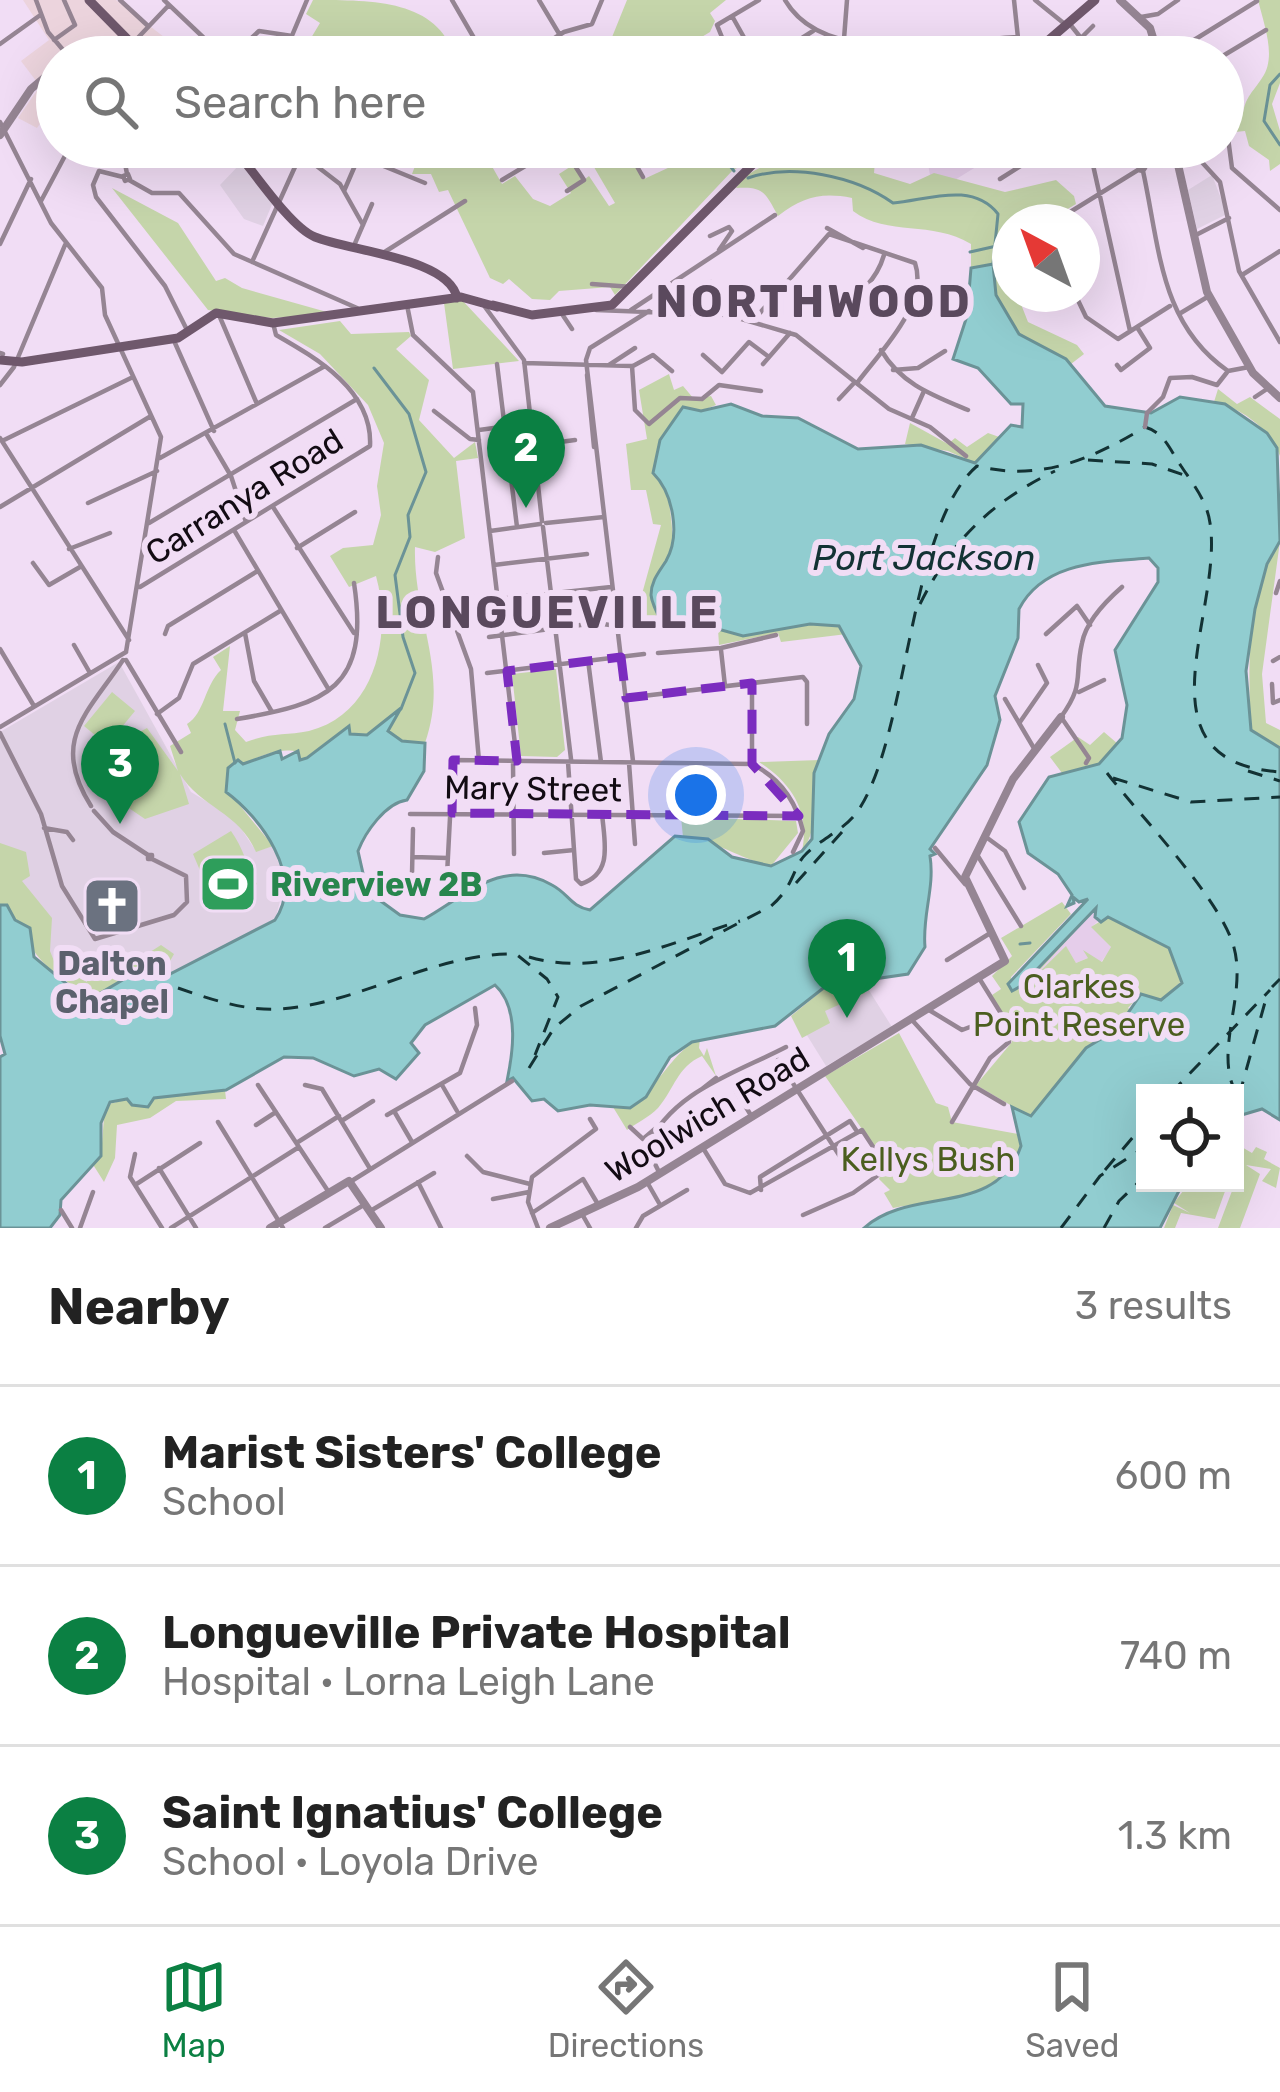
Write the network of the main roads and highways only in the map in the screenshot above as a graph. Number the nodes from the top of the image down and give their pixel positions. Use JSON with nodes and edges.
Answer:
{"nodes":[{"id":1,"x":89,"y":0,"type":"edge"},
{"id":2,"x":1096,"y":0,"type":"edge"},
{"id":3,"x":123,"y":36,"type":"edge"},
{"id":4,"x":1053,"y":36,"type":"edge"},
{"id":5,"x":254,"y":168,"type":"edge"},
{"id":6,"x":749,"y":168,"type":"edge"},
{"id":7,"x":453,"y":297,"type":"junction"},
{"id":8,"x":1,"y":356,"type":"edge"}],
"edges":[{"from":1,"to":3,"type":"main road"},
{"from":2,"to":4,"type":"main road"},
{"from":5,"to":7,"type":"main road"},
{"from":6,"to":7,"type":"main road"},
{"from":7,"to":8,"type":"main road"}]}
